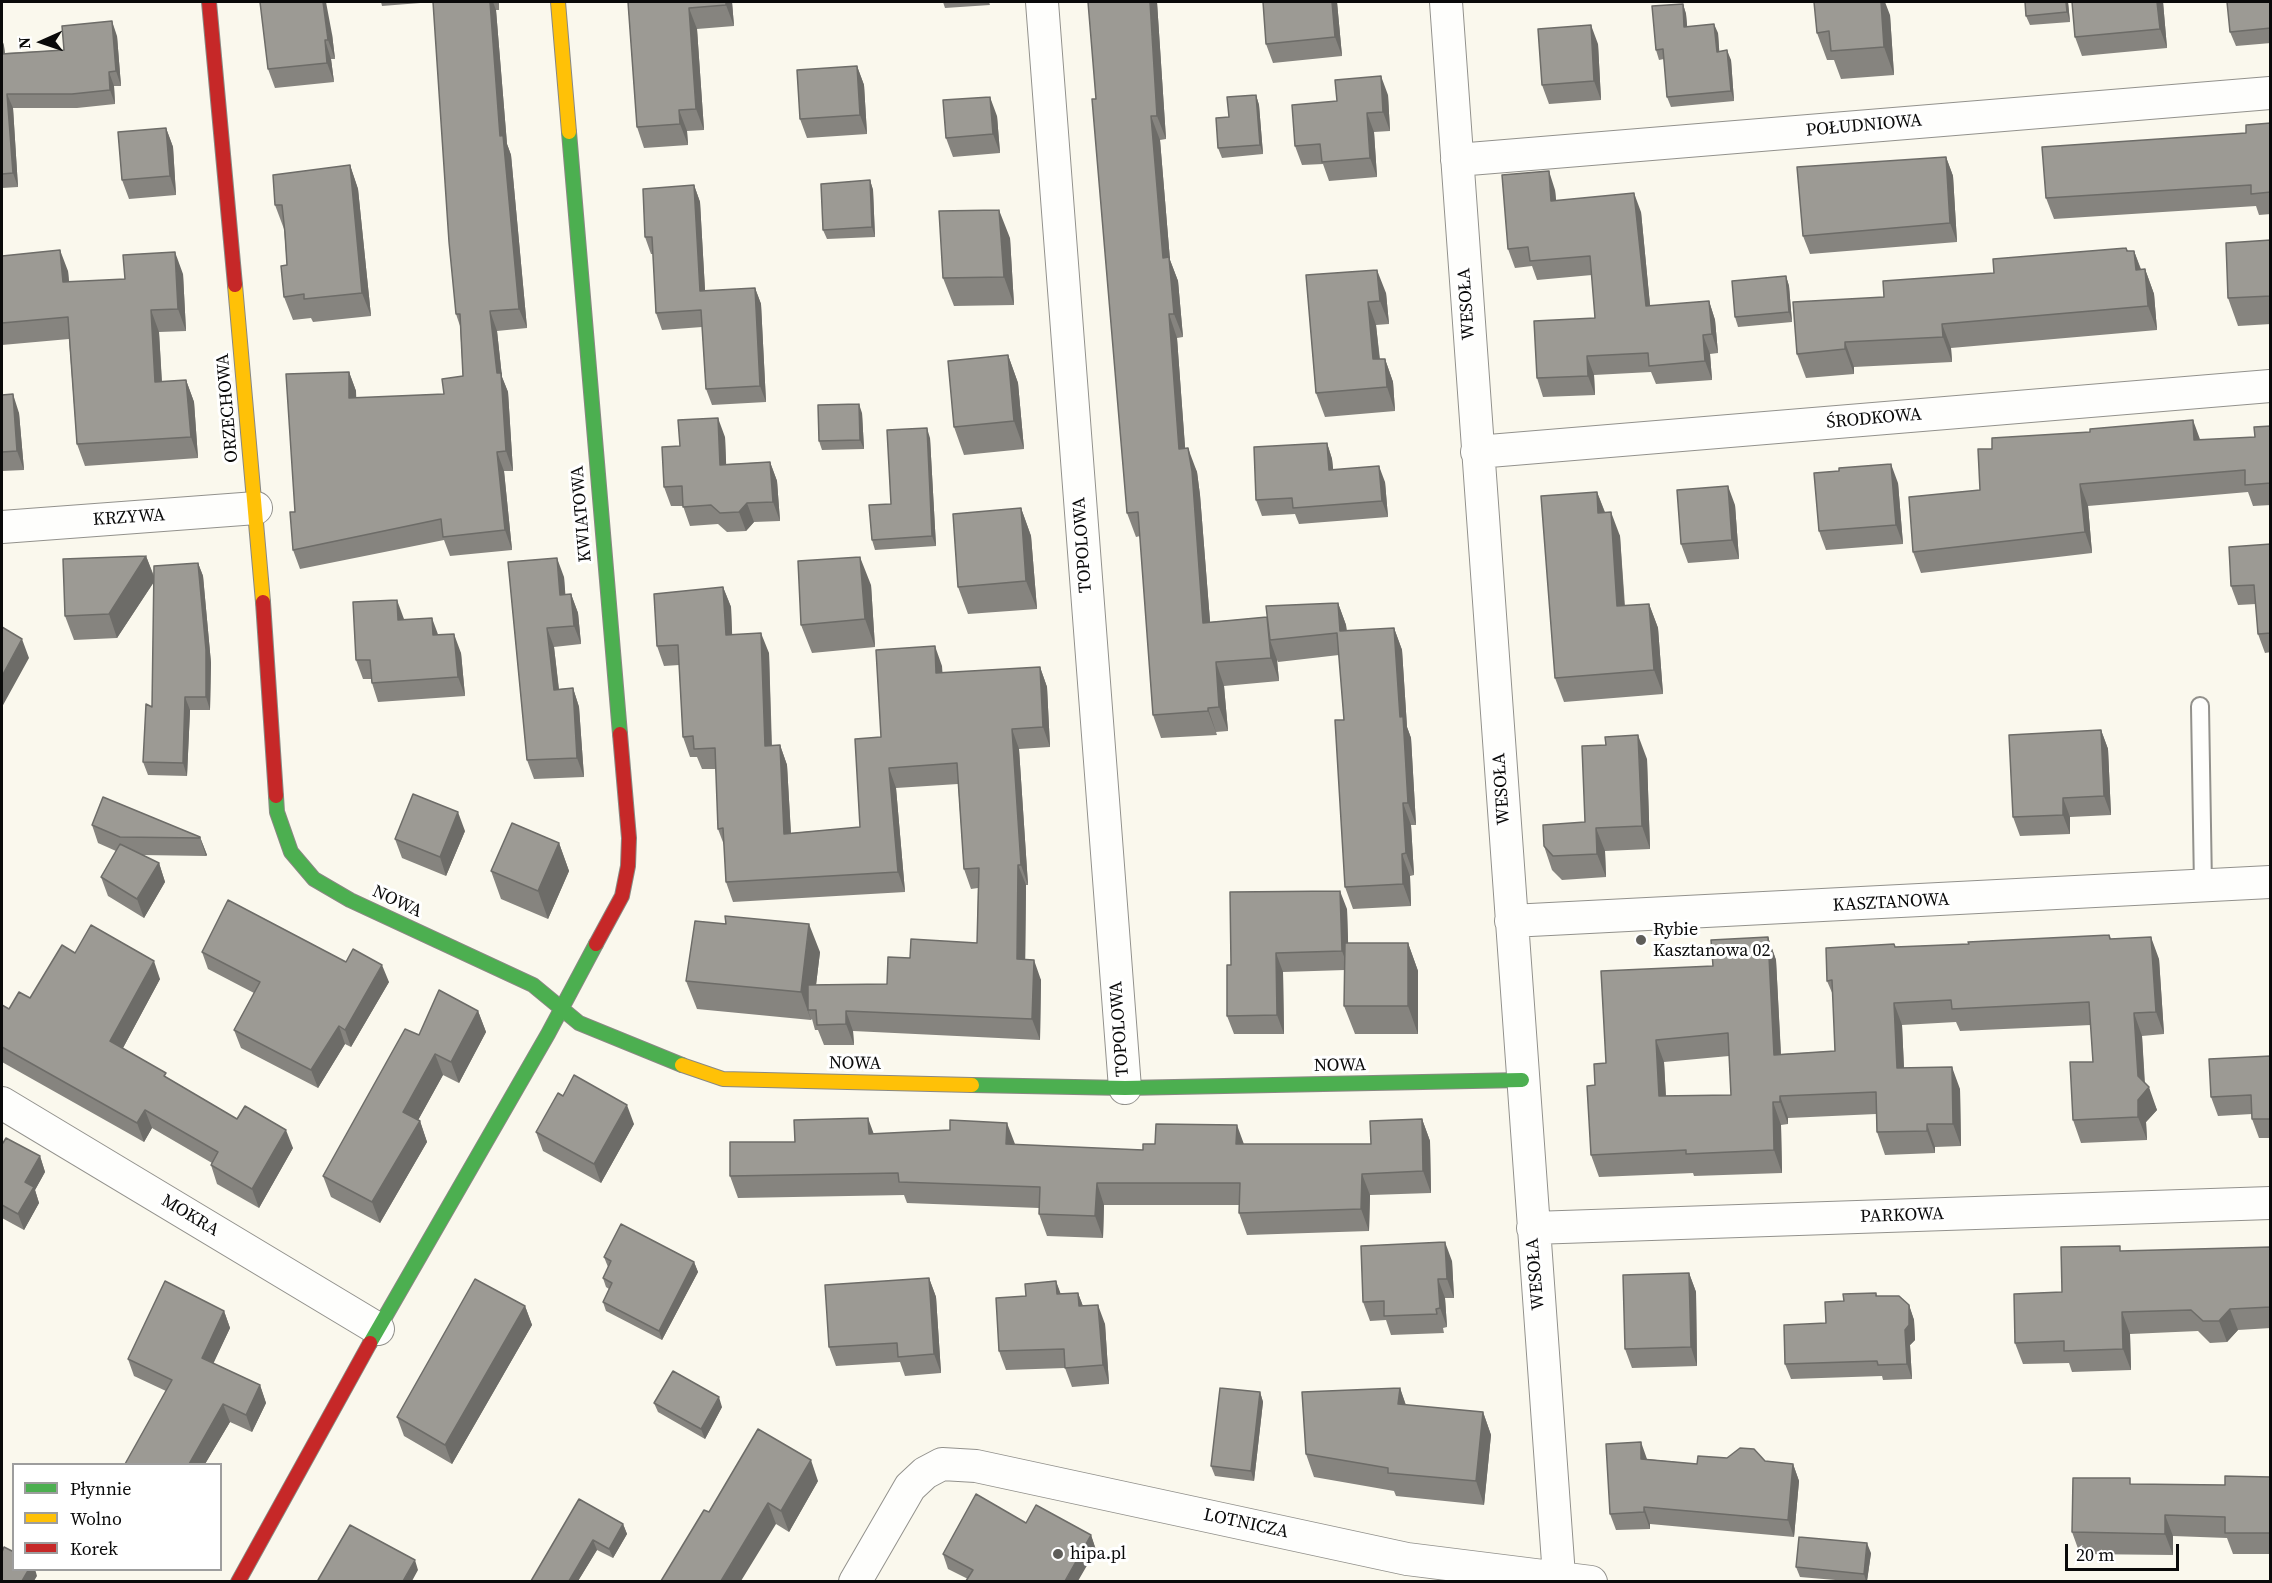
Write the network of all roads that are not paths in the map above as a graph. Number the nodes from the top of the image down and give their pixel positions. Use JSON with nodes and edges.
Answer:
{"nodes":[{"id":1,"x":209,"y":2,"type":"edge"},
{"id":2,"x":558,"y":2,"type":"edge"},
{"id":3,"x":1041,"y":2,"type":"edge"},
{"id":4,"x":1446,"y":2,"type":"edge"},
{"id":5,"x":2271,"y":93,"type":"edge"},
{"id":6,"x":1457,"y":160,"type":"junction"},
{"id":7,"x":2271,"y":386,"type":"edge"},
{"id":8,"x":1477,"y":452,"type":"junction"},
{"id":9,"x":256,"y":508,"type":"junction"},
{"id":10,"x":2,"y":527,"type":"edge"},
{"id":11,"x":2200,"y":706,"type":"dead end"},
{"id":12,"x":276,"y":812,"type":"joint"},
{"id":13,"x":2271,"y":882,"type":"edge"},
{"id":14,"x":2203,"y":886,"type":"junction"},
{"id":15,"x":1511,"y":921,"type":"junction"},
{"id":16,"x":562,"y":1008,"type":"junction"},
{"id":17,"x":1522,"y":1080,"type":"junction"},
{"id":18,"x":1125,"y":1088,"type":"junction"},
{"id":19,"x":2,"y":1102,"type":"edge"},
{"id":20,"x":2271,"y":1203,"type":"edge"},
{"id":21,"x":1533,"y":1228,"type":"junction"},
{"id":22,"x":378,"y":1329,"type":"junction"},
{"id":23,"x":1400,"y":1570,"type":"edge"},
{"id":24,"x":1559,"y":1576,"type":"junction"},
{"id":25,"x":238,"y":1581,"type":"edge"},
{"id":26,"x":855,"y":1581,"type":"edge"},
{"id":27,"x":1591,"y":1581,"type":"edge"}],
"edges":[{"from":1,"to":9,"type":"street","name":"ORZECHOWA"},
{"from":2,"to":16,"type":"street","name":"KWIATOWA"},
{"from":3,"to":18,"type":"street","name":"TOPOLOWA"},
{"from":4,"to":6,"type":"street","name":"WESOŁA"},
{"from":5,"to":6,"type":"street","name":"POŁUDNIOWA"},
{"from":6,"to":8,"type":"street","name":"WESOŁA"},
{"from":7,"to":8,"type":"street","name":"ŚRODKOWA"},
{"from":8,"to":15,"type":"street","name":"WESOŁA"},
{"from":9,"to":10,"type":"street","name":"KRZYWA"},
{"from":9,"to":12,"type":"street","name":"ORZECHOWA"},
{"from":11,"to":14,"type":"lane"},
{"from":12,"to":16,"type":"street","name":"NOWA"},
{"from":13,"to":14,"type":"street","name":"KASZTANOWA"},
{"from":14,"to":15,"type":"street","name":"KASZTANOWA"},
{"from":15,"to":17,"type":"street","name":"WESOŁA"},
{"from":16,"to":18,"type":"street","name":"NOWA"},
{"from":16,"to":22,"type":"street"},
{"from":17,"to":18,"type":"street","name":"NOWA"},
{"from":17,"to":21,"type":"street","name":"WESOŁA"},
{"from":19,"to":22,"type":"street","name":"MOKRA"},
{"from":20,"to":21,"type":"street","name":"PARKOWA"},
{"from":21,"to":24,"type":"street","name":"WESOŁA"},
{"from":22,"to":25,"type":"street"},
{"from":23,"to":24,"type":"street","name":"LOTNICZA"},
{"from":23,"to":26,"type":"street","name":"LOTNICZA"},
{"from":24,"to":27,"type":"street","name":"LOTNICZA"}]}
